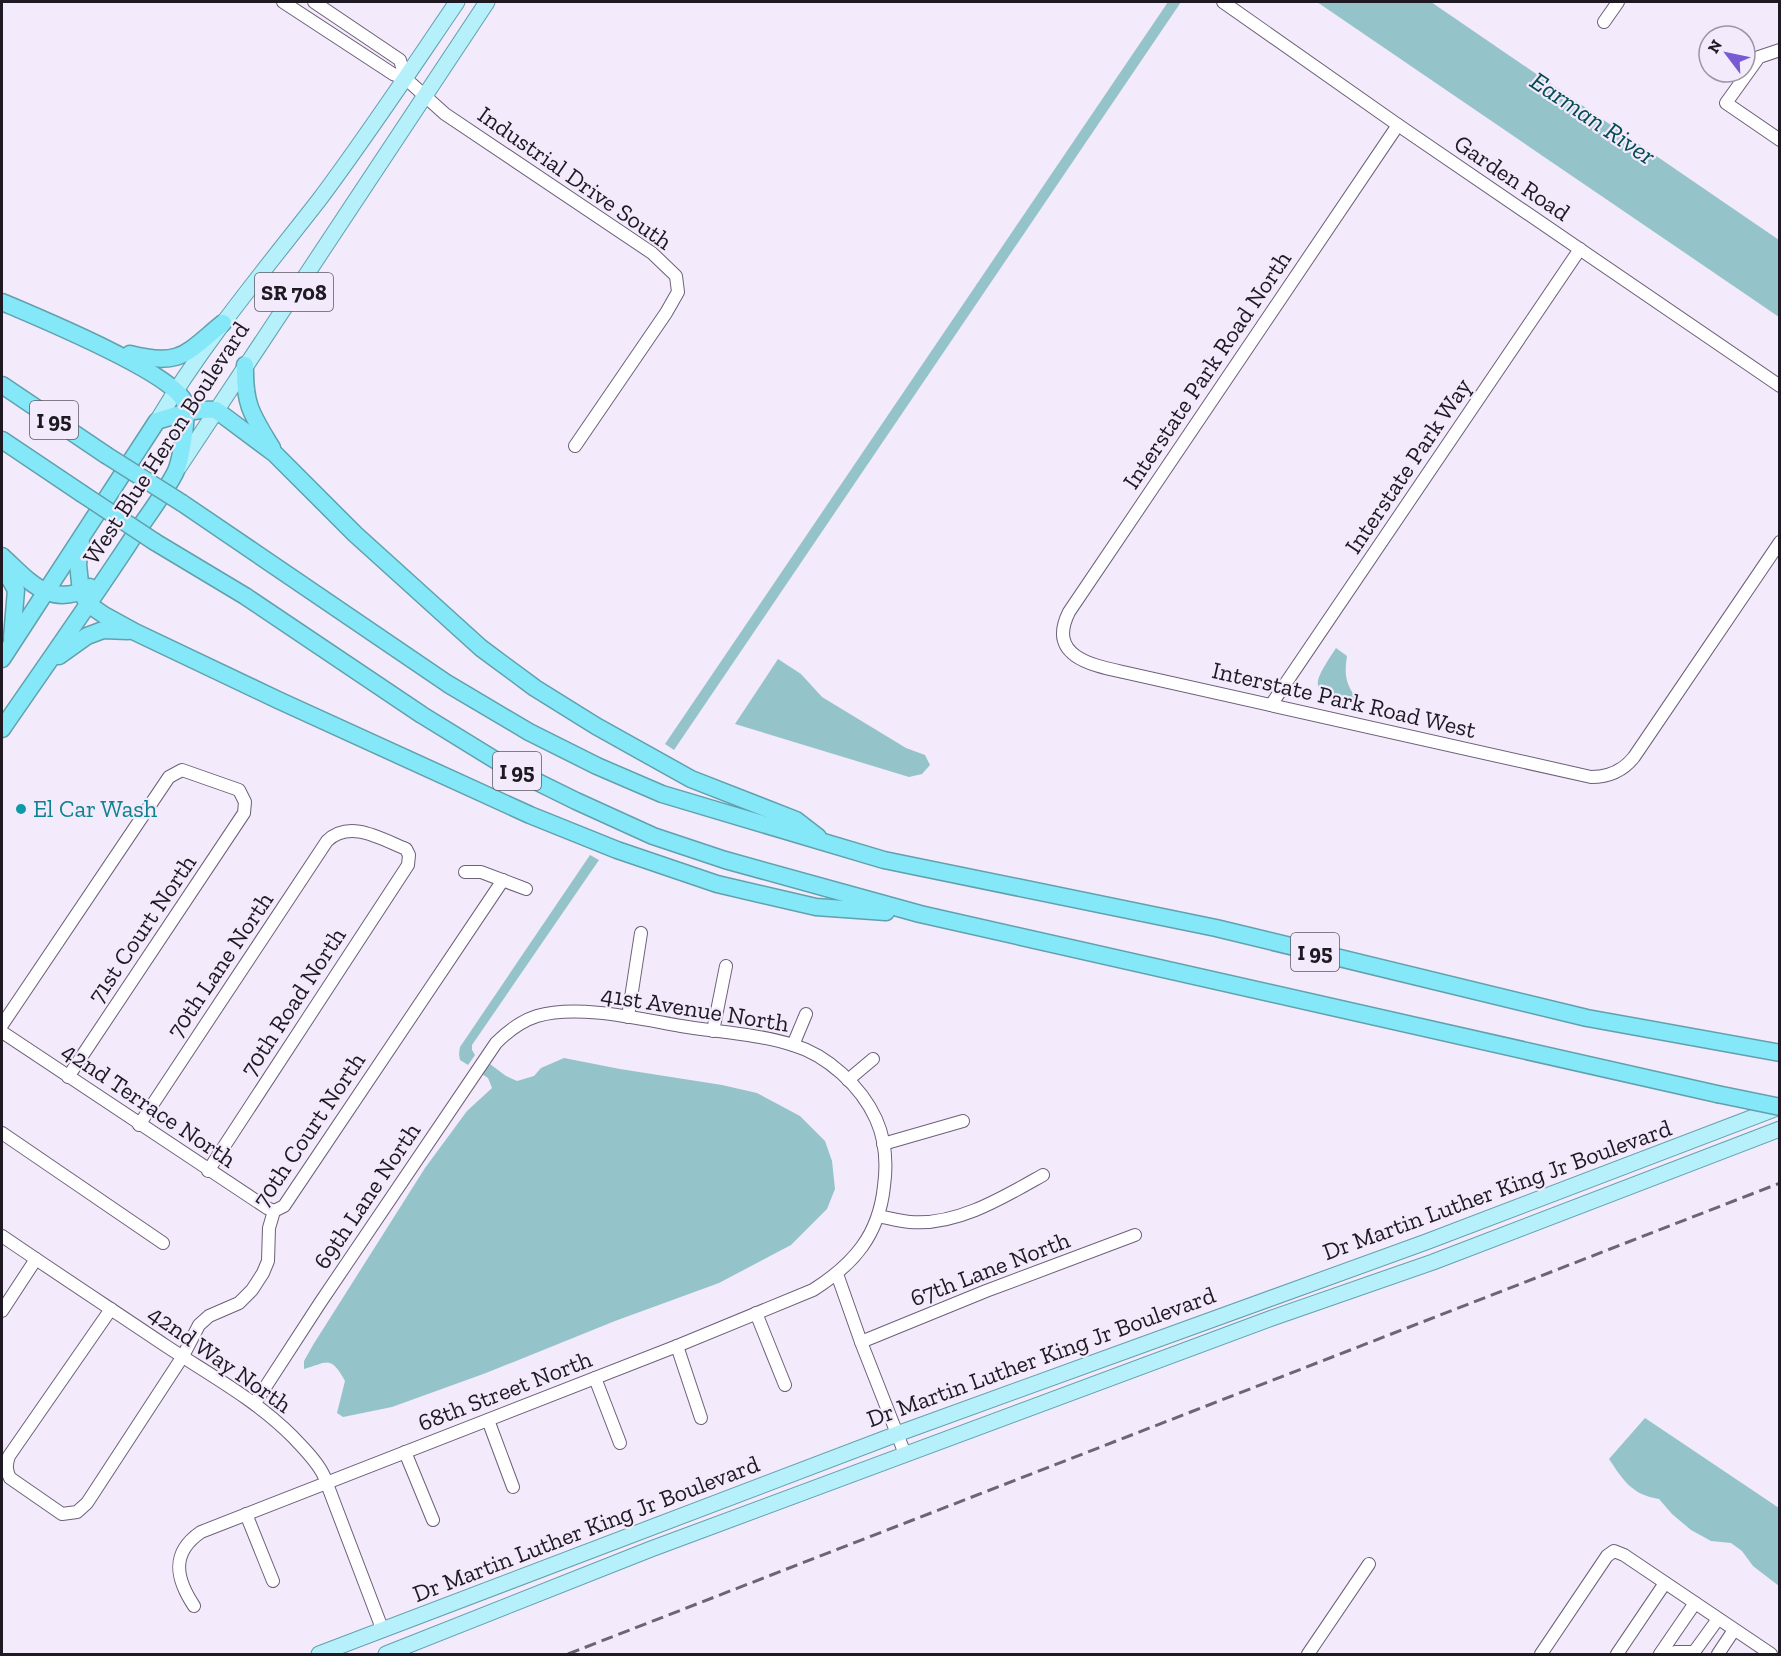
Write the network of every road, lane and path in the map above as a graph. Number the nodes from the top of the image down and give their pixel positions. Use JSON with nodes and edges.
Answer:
{"nodes":[{"id":1,"x":283,"y":2,"type":"edge"},
{"id":2,"x":314,"y":2,"type":"edge"},
{"id":3,"x":457,"y":2,"type":"edge"},
{"id":4,"x":487,"y":2,"type":"edge"},
{"id":5,"x":1223,"y":2,"type":"edge"},
{"id":6,"x":1618,"y":2,"type":"edge"},
{"id":7,"x":1604,"y":22,"type":"dead end"},
{"id":8,"x":1779,"y":50,"type":"edge"},
{"id":9,"x":405,"y":78,"type":"junction"},
{"id":10,"x":424,"y":95,"type":"junction"},
{"id":11,"x":1398,"y":125,"type":"junction"},
{"id":12,"x":1779,"y":140,"type":"edge"},
{"id":13,"x":1580,"y":249,"type":"junction"},
{"id":14,"x":2,"y":302,"type":"edge"},
{"id":15,"x":223,"y":323,"type":"junction"},
{"id":16,"x":100,"y":346,"type":"junction"},
{"id":17,"x":245,"y":365,"type":"junction"},
{"id":18,"x":2,"y":384,"type":"edge"},
{"id":19,"x":1779,"y":386,"type":"edge"},
{"id":20,"x":175,"y":391,"type":"junction"},
{"id":21,"x":216,"y":410,"type":"junction"},
{"id":22,"x":186,"y":412,"type":"junction"},
{"id":23,"x":157,"y":421,"type":"junction"},
{"id":24,"x":2,"y":440,"type":"edge"},
{"id":25,"x":575,"y":446,"type":"dead end"},
{"id":26,"x":275,"y":454,"type":"junction"},
{"id":27,"x":176,"y":471,"type":"junction"},
{"id":28,"x":82,"y":537,"type":"junction"},
{"id":29,"x":1779,"y":542,"type":"edge"},
{"id":30,"x":2,"y":556,"type":"edge"},
{"id":31,"x":2,"y":565,"type":"edge"},
{"id":32,"x":44,"y":592,"type":"junction"},
{"id":33,"x":84,"y":598,"type":"junction"},
{"id":34,"x":135,"y":632,"type":"junction"},
{"id":35,"x":12,"y":644,"type":"junction"},
{"id":36,"x":1066,"y":644,"type":"joint"},
{"id":37,"x":2,"y":659,"type":"edge"},
{"id":38,"x":44,"y":668,"type":"junction"},
{"id":39,"x":1271,"y":705,"type":"junction"},
{"id":40,"x":2,"y":729,"type":"edge"},
{"id":41,"x":339,"y":832,"type":"joint"},
{"id":42,"x":826,"y":843,"type":"junction"},
{"id":43,"x":465,"y":872,"type":"dead end"},
{"id":44,"x":503,"y":880,"type":"junction"},
{"id":45,"x":526,"y":889,"type":"dead end"},
{"id":46,"x":920,"y":914,"type":"junction"},
{"id":47,"x":641,"y":933,"type":"dead end"},
{"id":48,"x":726,"y":966,"type":"dead end"},
{"id":49,"x":806,"y":1014,"type":"dead end"},
{"id":50,"x":628,"y":1017,"type":"junction"},
{"id":51,"x":524,"y":1022,"type":"joint"},
{"id":52,"x":2,"y":1025,"type":"edge"},
{"id":53,"x":713,"y":1031,"type":"junction"},
{"id":54,"x":2,"y":1032,"type":"edge"},
{"id":55,"x":793,"y":1045,"type":"junction"},
{"id":56,"x":1779,"y":1053,"type":"edge"},
{"id":57,"x":873,"y":1059,"type":"dead end"},
{"id":58,"x":68,"y":1077,"type":"junction"},
{"id":59,"x":848,"y":1080,"type":"junction"},
{"id":60,"x":1779,"y":1107,"type":"edge"},
{"id":61,"x":963,"y":1121,"type":"dead end"},
{"id":62,"x":139,"y":1125,"type":"junction"},
{"id":63,"x":1779,"y":1129,"type":"edge"},
{"id":64,"x":2,"y":1133,"type":"edge"},
{"id":65,"x":883,"y":1144,"type":"junction"},
{"id":66,"x":1672,"y":1148,"type":"junction"},
{"id":67,"x":208,"y":1171,"type":"junction"},
{"id":68,"x":1043,"y":1175,"type":"dead end"},
{"id":69,"x":274,"y":1211,"type":"junction"},
{"id":70,"x":878,"y":1216,"type":"junction"},
{"id":71,"x":1547,"y":1218,"type":"junction"},
{"id":72,"x":1135,"y":1235,"type":"dead end"},
{"id":73,"x":2,"y":1236,"type":"edge"},
{"id":74,"x":164,"y":1243,"type":"dead end"},
{"id":75,"x":36,"y":1259,"type":"junction"},
{"id":76,"x":837,"y":1274,"type":"junction"},
{"id":77,"x":111,"y":1309,"type":"junction"},
{"id":78,"x":2,"y":1311,"type":"edge"},
{"id":79,"x":756,"y":1313,"type":"junction"},
{"id":80,"x":861,"y":1342,"type":"junction"},
{"id":81,"x":677,"y":1346,"type":"junction"},
{"id":82,"x":183,"y":1356,"type":"junction"},
{"id":83,"x":595,"y":1378,"type":"junction"},
{"id":84,"x":785,"y":1384,"type":"dead end"},
{"id":85,"x":255,"y":1403,"type":"junction"},
{"id":86,"x":701,"y":1418,"type":"dead end"},
{"id":87,"x":488,"y":1420,"type":"junction"},
{"id":88,"x":897,"y":1434,"type":"junction"},
{"id":89,"x":620,"y":1443,"type":"dead end"},
{"id":90,"x":405,"y":1452,"type":"junction"},
{"id":91,"x":905,"y":1454,"type":"junction"},
{"id":92,"x":326,"y":1483,"type":"junction"},
{"id":93,"x":513,"y":1487,"type":"dead end"},
{"id":94,"x":246,"y":1514,"type":"junction"},
{"id":95,"x":433,"y":1520,"type":"dead end"},
{"id":96,"x":1369,"y":1564,"type":"dead end"},
{"id":97,"x":273,"y":1581,"type":"dead end"},
{"id":98,"x":1665,"y":1583,"type":"junction"},
{"id":99,"x":1695,"y":1603,"type":"junction"},
{"id":100,"x":194,"y":1605,"type":"dead end"},
{"id":101,"x":1718,"y":1618,"type":"junction"},
{"id":102,"x":1734,"y":1630,"type":"junction"},
{"id":103,"x":384,"y":1631,"type":"junction"},
{"id":104,"x":319,"y":1654,"type":"edge"},
{"id":105,"x":386,"y":1654,"type":"edge"},
{"id":106,"x":1308,"y":1654,"type":"edge"},
{"id":107,"x":1541,"y":1654,"type":"edge"},
{"id":108,"x":1617,"y":1654,"type":"edge"},
{"id":109,"x":1660,"y":1654,"type":"edge"},
{"id":110,"x":1673,"y":1654,"type":"edge"},
{"id":111,"x":1718,"y":1654,"type":"edge"},
{"id":112,"x":1772,"y":1654,"type":"edge"}],
"edges":[{"from":1,"to":9,"type":"street"},
{"from":2,"to":9,"type":"street"},
{"from":3,"to":9,"type":"main road","name":"West Blue Heron Boulevard","number":"SR 708"},
{"from":4,"to":10,"type":"main road","name":"West Blue Heron Boulevard","number":"SR 708"},
{"from":5,"to":11,"type":"street","name":"Garden Road"},
{"from":6,"to":7,"type":"street"},
{"from":8,"to":12,"type":"street"},
{"from":9,"to":10,"type":"street","name":"Industrial Drive South"},
{"from":9,"to":15,"type":"main road","name":"West Blue Heron Boulevard","number":"SR 708"},
{"from":10,"to":17,"type":"main road","name":"West Blue Heron Boulevard","number":"SR 708"},
{"from":10,"to":25,"type":"street","name":"Industrial Drive South"},
{"from":11,"to":13,"type":"street","name":"Garden Road"},
{"from":11,"to":36,"type":"street","name":"Interstate Park Road North"},
{"from":13,"to":19,"type":"street","name":"Garden Road"},
{"from":13,"to":39,"type":"street","name":"Interstate Park Way"},
{"from":14,"to":16,"type":"highway"},
{"from":15,"to":16,"type":"highway"},
{"from":15,"to":20,"type":"main road","name":"West Blue Heron Boulevard","number":"SR 708"},
{"from":16,"to":20,"type":"highway"},
{"from":17,"to":21,"type":"main road","name":"West Blue Heron Boulevard","number":"SR 708"},
{"from":17,"to":26,"type":"highway"},
{"from":18,"to":42,"type":"highway","number":"I 95","bridge":true},
{"from":20,"to":22,"type":"highway"},
{"from":20,"to":23,"type":"main road","name":"West Blue Heron Boulevard","number":"SR 708"},
{"from":21,"to":22,"type":"highway"},
{"from":21,"to":26,"type":"highway"},
{"from":21,"to":27,"type":"main road","name":"West Blue Heron Boulevard","number":"SR 708"},
{"from":22,"to":23,"type":"highway"},
{"from":22,"to":27,"type":"highway"},
{"from":23,"to":28,"type":"highway","name":"West Blue Heron Boulevard","number":"SR 708"},
{"from":24,"to":46,"type":"highway","number":"I 95","bridge":true},
{"from":26,"to":42,"type":"highway"},
{"from":27,"to":33,"type":"highway","name":"West Blue Heron Boulevard","number":"SR 708"},
{"from":28,"to":32,"type":"highway","name":"West Blue Heron Boulevard","number":"SR 708"},
{"from":28,"to":33,"type":"highway"},
{"from":29,"to":39,"type":"street","name":"Interstate Park Road West"},
{"from":30,"to":32,"type":"highway"},
{"from":31,"to":35,"type":"highway"},
{"from":32,"to":33,"type":"highway"},
{"from":32,"to":35,"type":"highway","name":"West Blue Heron Boulevard","number":"SR 708"},
{"from":33,"to":34,"type":"highway"},
{"from":33,"to":38,"type":"highway"},
{"from":34,"to":38,"type":"highway"},
{"from":34,"to":46,"type":"highway"},
{"from":35,"to":37,"type":"highway","name":"West Blue Heron Boulevard","number":"SR 708"},
{"from":36,"to":39,"type":"street","name":"Interstate Park Road West"},
{"from":38,"to":40,"type":"highway"},
{"from":41,"to":62,"type":"street","name":"70th Lane North"},
{"from":41,"to":67,"type":"street","name":"70th Road North"},
{"from":42,"to":56,"type":"highway","number":"I 95"},
{"from":43,"to":44,"type":"street"},
{"from":44,"to":45,"type":"street"},
{"from":44,"to":69,"type":"street","name":"70th Court North"},
{"from":46,"to":60,"type":"highway","number":"I 95","bridge":true},
{"from":47,"to":50,"type":"street"},
{"from":48,"to":53,"type":"street"},
{"from":49,"to":55,"type":"street"},
{"from":50,"to":51,"type":"street","name":"41st Avenue North"},
{"from":50,"to":53,"type":"street","name":"41st Avenue North"},
{"from":51,"to":85,"type":"street","name":"69th Lane North"},
{"from":52,"to":58,"type":"street","name":"71st Court North"},
{"from":53,"to":55,"type":"street","name":"41st Avenue North"},
{"from":54,"to":58,"type":"street","name":"42nd Terrace North"},
{"from":55,"to":59,"type":"street","name":"41st Avenue North"},
{"from":57,"to":59,"type":"street"},
{"from":58,"to":62,"type":"street","name":"42nd Terrace North"},
{"from":59,"to":65,"type":"street","name":"41st Avenue North"},
{"from":60,"to":66,"type":"main road","name":"Dr Martin Luther King Jr Boulevard"},
{"from":61,"to":65,"type":"street"},
{"from":62,"to":67,"type":"street","name":"42nd Terrace North"},
{"from":63,"to":71,"type":"main road","name":"Dr Martin Luther King Jr Boulevard"},
{"from":64,"to":74,"type":"street"},
{"from":65,"to":70,"type":"street","name":"41st Avenue North"},
{"from":66,"to":71,"type":"main road"},
{"from":66,"to":88,"type":"main road","name":"Dr Martin Luther King Jr Boulevard"},
{"from":67,"to":69,"type":"street","name":"42nd Terrace North"},
{"from":68,"to":70,"type":"street"},
{"from":69,"to":82,"type":"street","name":"70th Court North"},
{"from":70,"to":76,"type":"street","name":"41st Avenue North"},
{"from":71,"to":91,"type":"main road","name":"Dr Martin Luther King Jr Boulevard"},
{"from":72,"to":80,"type":"street","name":"67th Lane North"},
{"from":73,"to":75,"type":"street","name":"42nd Way North"},
{"from":75,"to":77,"type":"street","name":"42nd Way North"},
{"from":75,"to":78,"type":"street"},
{"from":76,"to":79,"type":"street","name":"68th Street North"},
{"from":76,"to":80,"type":"street"},
{"from":77,"to":82,"type":"street","name":"42nd Way North"},
{"from":77,"to":82,"type":"street","name":"70th Court North"},
{"from":79,"to":81,"type":"street","name":"68th Street North"},
{"from":79,"to":84,"type":"street"},
{"from":80,"to":88,"type":"street"},
{"from":81,"to":83,"type":"street","name":"68th Street North"},
{"from":81,"to":86,"type":"street"},
{"from":82,"to":85,"type":"street","name":"42nd Way North"},
{"from":83,"to":87,"type":"street","name":"68th Street North"},
{"from":83,"to":89,"type":"street"},
{"from":85,"to":92,"type":"street","name":"42nd Way North"},
{"from":87,"to":90,"type":"street","name":"68th Street North"},
{"from":87,"to":93,"type":"street"},
{"from":88,"to":91,"type":"street"},
{"from":88,"to":103,"type":"main road","name":"Dr Martin Luther King Jr Boulevard"},
{"from":90,"to":92,"type":"street","name":"68th Street North"},
{"from":90,"to":95,"type":"street"},
{"from":91,"to":105,"type":"main road","name":"Dr Martin Luther King Jr Boulevard"},
{"from":92,"to":94,"type":"street","name":"68th Street North"},
{"from":92,"to":103,"type":"street","name":"42nd Way North"},
{"from":94,"to":97,"type":"street"},
{"from":94,"to":100,"type":"street","name":"68th Street North"},
{"from":96,"to":106,"type":"street"},
{"from":98,"to":99,"type":"street"},
{"from":98,"to":107,"type":"street"},
{"from":98,"to":108,"type":"street"},
{"from":99,"to":101,"type":"street"},
{"from":99,"to":109,"type":"street"},
{"from":101,"to":102,"type":"street"},
{"from":101,"to":110,"type":"street"},
{"from":102,"to":111,"type":"street"},
{"from":102,"to":112,"type":"street"},
{"from":103,"to":104,"type":"main road","name":"Dr Martin Luther King Jr Boulevard"}]}
